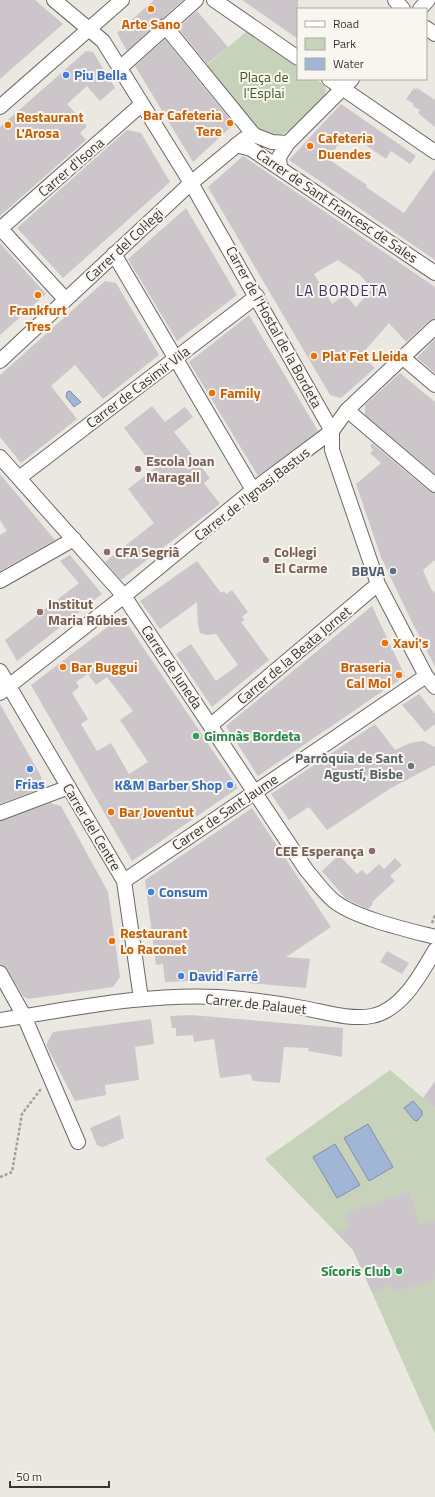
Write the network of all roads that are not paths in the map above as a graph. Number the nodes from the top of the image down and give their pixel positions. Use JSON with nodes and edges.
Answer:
{"nodes":[{"id":1,"x":54,"y":0,"type":"edge"},
{"id":2,"x":122,"y":0,"type":"edge"},
{"id":3,"x":196,"y":0,"type":"edge"},
{"id":4,"x":214,"y":0,"type":"edge"},
{"id":5,"x":395,"y":0,"type":"edge"},
{"id":6,"x":428,"y":0,"type":"edge"},
{"id":7,"x":402,"y":8,"type":"edge"},
{"id":8,"x":421,"y":8,"type":"edge"},
{"id":9,"x":165,"y":26,"type":"junction"},
{"id":10,"x":89,"y":28,"type":"junction"},
{"id":11,"x":297,"y":57,"type":"edge"},
{"id":12,"x":120,"y":68,"type":"junction"},
{"id":13,"x":333,"y":80,"type":"edge"},
{"id":14,"x":347,"y":84,"type":"edge"},
{"id":15,"x":142,"y":104,"type":"junction"},
{"id":16,"x":0,"y":107,"type":"edge"},
{"id":17,"x":254,"y":135,"type":"junction"},
{"id":18,"x":288,"y":143,"type":"junction"},
{"id":19,"x":236,"y":145,"type":"junction"},
{"id":20,"x":435,"y":152,"type":"edge"},
{"id":21,"x":280,"y":168,"type":"junction"},
{"id":22,"x":191,"y":183,"type":"junction"},
{"id":23,"x":0,"y":229,"type":"edge"},
{"id":24,"x":114,"y":254,"type":"junction"},
{"id":25,"x":435,"y":273,"type":"edge"},
{"id":26,"x":257,"y":296,"type":"junction"},
{"id":27,"x":66,"y":299,"type":"junction"},
{"id":28,"x":435,"y":327,"type":"edge"},
{"id":29,"x":402,"y":357,"type":"junction"},
{"id":30,"x":175,"y":358,"type":"junction"},
{"id":31,"x":0,"y":361,"type":"edge"},
{"id":32,"x":435,"y":385,"type":"edge"},
{"id":33,"x":347,"y":410,"type":"junction"},
{"id":34,"x":332,"y":431,"type":"junction"},
{"id":35,"x":0,"y":457,"type":"edge"},
{"id":36,"x":19,"y":478,"type":"junction"},
{"id":37,"x":435,"y":485,"type":"edge"},
{"id":38,"x":253,"y":490,"type":"junction"},
{"id":39,"x":74,"y":540,"type":"junction"},
{"id":40,"x":0,"y":581,"type":"edge"},
{"id":41,"x":378,"y":584,"type":"junction"},
{"id":42,"x":124,"y":596,"type":"junction"},
{"id":43,"x":0,"y":671,"type":"edge"},
{"id":44,"x":426,"y":676,"type":"junction"},
{"id":45,"x":435,"y":687,"type":"edge"},
{"id":46,"x":5,"y":689,"type":"edge"},
{"id":47,"x":211,"y":725,"type":"junction"},
{"id":48,"x":69,"y":787,"type":"junction"},
{"id":49,"x":255,"y":791,"type":"junction"},
{"id":50,"x":0,"y":813,"type":"edge"},
{"id":51,"x":124,"y":881,"type":"junction"},
{"id":52,"x":435,"y":937,"type":"edge"},
{"id":53,"x":435,"y":950,"type":"edge"},
{"id":54,"x":0,"y":973,"type":"edge"},
{"id":55,"x":141,"y":999,"type":"junction"},
{"id":56,"x":24,"y":1016,"type":"junction"},
{"id":57,"x":0,"y":1020,"type":"edge"},
{"id":58,"x":78,"y":1142,"type":"dead end"}],
"edges":[{"from":1,"to":10,"type":"street","name":"Carrer de l'Hostal de la Bordeta"},
{"from":2,"to":10,"type":"street"},
{"from":3,"to":9,"type":"street"},
{"from":4,"to":11,"type":"street"},
{"from":5,"to":7,"type":"street"},
{"from":6,"to":8,"type":"street"},
{"from":9,"to":12,"type":"street"},
{"from":9,"to":17,"type":"street","name":"Carrer de Sant Francesc de Sales"},
{"from":10,"to":12,"type":"street","name":"Carrer de l'Hostal de la Bordeta"},
{"from":10,"to":16,"type":"street"},
{"from":12,"to":15,"type":"street","name":"Carrer de l'Hostal de la Bordeta"},
{"from":13,"to":14,"type":"street"},
{"from":14,"to":18,"type":"street"},
{"from":14,"to":20,"type":"street"},
{"from":15,"to":22,"type":"street","name":"Carrer de l'Hostal de la Bordeta"},
{"from":15,"to":23,"type":"street","name":"Carrer d'Isona"},
{"from":17,"to":18,"type":"street"},
{"from":17,"to":19,"type":"street","name":"Carrer del Col·legi"},
{"from":18,"to":21,"type":"street"},
{"from":19,"to":21,"type":"street","name":"Carrer de Sant Francesc de Sales"},
{"from":19,"to":22,"type":"street","name":"Carrer del Col·legi"},
{"from":21,"to":25,"type":"street","name":"Carrer de Sant Francesc de Sales"},
{"from":22,"to":24,"type":"street","name":"Carrer del Col·legi"},
{"from":22,"to":26,"type":"street","name":"Carrer de l'Hostal de la Bordeta"},
{"from":23,"to":27,"type":"street"},
{"from":24,"to":27,"type":"street","name":"Carrer del Col·legi"},
{"from":24,"to":30,"type":"street"},
{"from":26,"to":30,"type":"street","name":"Carrer de Casimir Vila"},
{"from":26,"to":34,"type":"street","name":"Carrer de l'Hostal de la Bordeta"},
{"from":27,"to":31,"type":"street","name":"Carrer del Col·legi"},
{"from":28,"to":29,"type":"street","name":"Carrer de l'Ignasi Bastus"},
{"from":29,"to":32,"type":"street"},
{"from":29,"to":33,"type":"street","name":"Carrer de l'Ignasi Bastus"},
{"from":30,"to":36,"type":"street","name":"Carrer de Casimir Vila"},
{"from":30,"to":38,"type":"street"},
{"from":33,"to":34,"type":"street","name":"Carrer de l'Ignasi Bastus"},
{"from":33,"to":37,"type":"street"},
{"from":34,"to":38,"type":"street","name":"Carrer de l'Ignasi Bastus"},
{"from":34,"to":41,"type":"street","name":"Carrer de l'Hostal de la Bordeta"},
{"from":35,"to":36,"type":"street","name":"Carrer de Juneda"},
{"from":36,"to":39,"type":"street","name":"Carrer de Juneda"},
{"from":38,"to":42,"type":"street","name":"Carrer de l'Ignasi Bastus"},
{"from":39,"to":40,"type":"street"},
{"from":39,"to":42,"type":"street","name":"Carrer de Juneda"},
{"from":41,"to":44,"type":"street","name":"Carrer de l'Hostal de la Bordeta"},
{"from":41,"to":47,"type":"street","name":"Carrer de la Beata Jornet"},
{"from":42,"to":46,"type":"street","name":"Carrer de l'Ignasi Bastus"},
{"from":42,"to":47,"type":"street","name":"Carrer de Juneda"},
{"from":43,"to":46,"type":"street","name":"Carrer del Centre"},
{"from":44,"to":45,"type":"street","name":"Carrer de l'Hostal de la Bordeta"},
{"from":44,"to":49,"type":"street","name":"Carrer de Sant Jaume"},
{"from":46,"to":48,"type":"street","name":"Carrer del Centre"},
{"from":47,"to":49,"type":"street","name":"Carrer de Juneda"},
{"from":48,"to":50,"type":"street"},
{"from":48,"to":51,"type":"street","name":"Carrer del Centre"},
{"from":49,"to":51,"type":"street","name":"Carrer de Sant Jaume"},
{"from":49,"to":52,"type":"street","name":"Carrer de Juneda"},
{"from":51,"to":55,"type":"street","name":"Carrer del Centre"},
{"from":53,"to":55,"type":"street","name":"Carrer de Palauet"},
{"from":54,"to":56,"type":"street"},
{"from":55,"to":56,"type":"street","name":"Carrer de Palauet"},
{"from":56,"to":57,"type":"street","name":"Carrer de Palauet"},
{"from":56,"to":58,"type":"street"}]}
